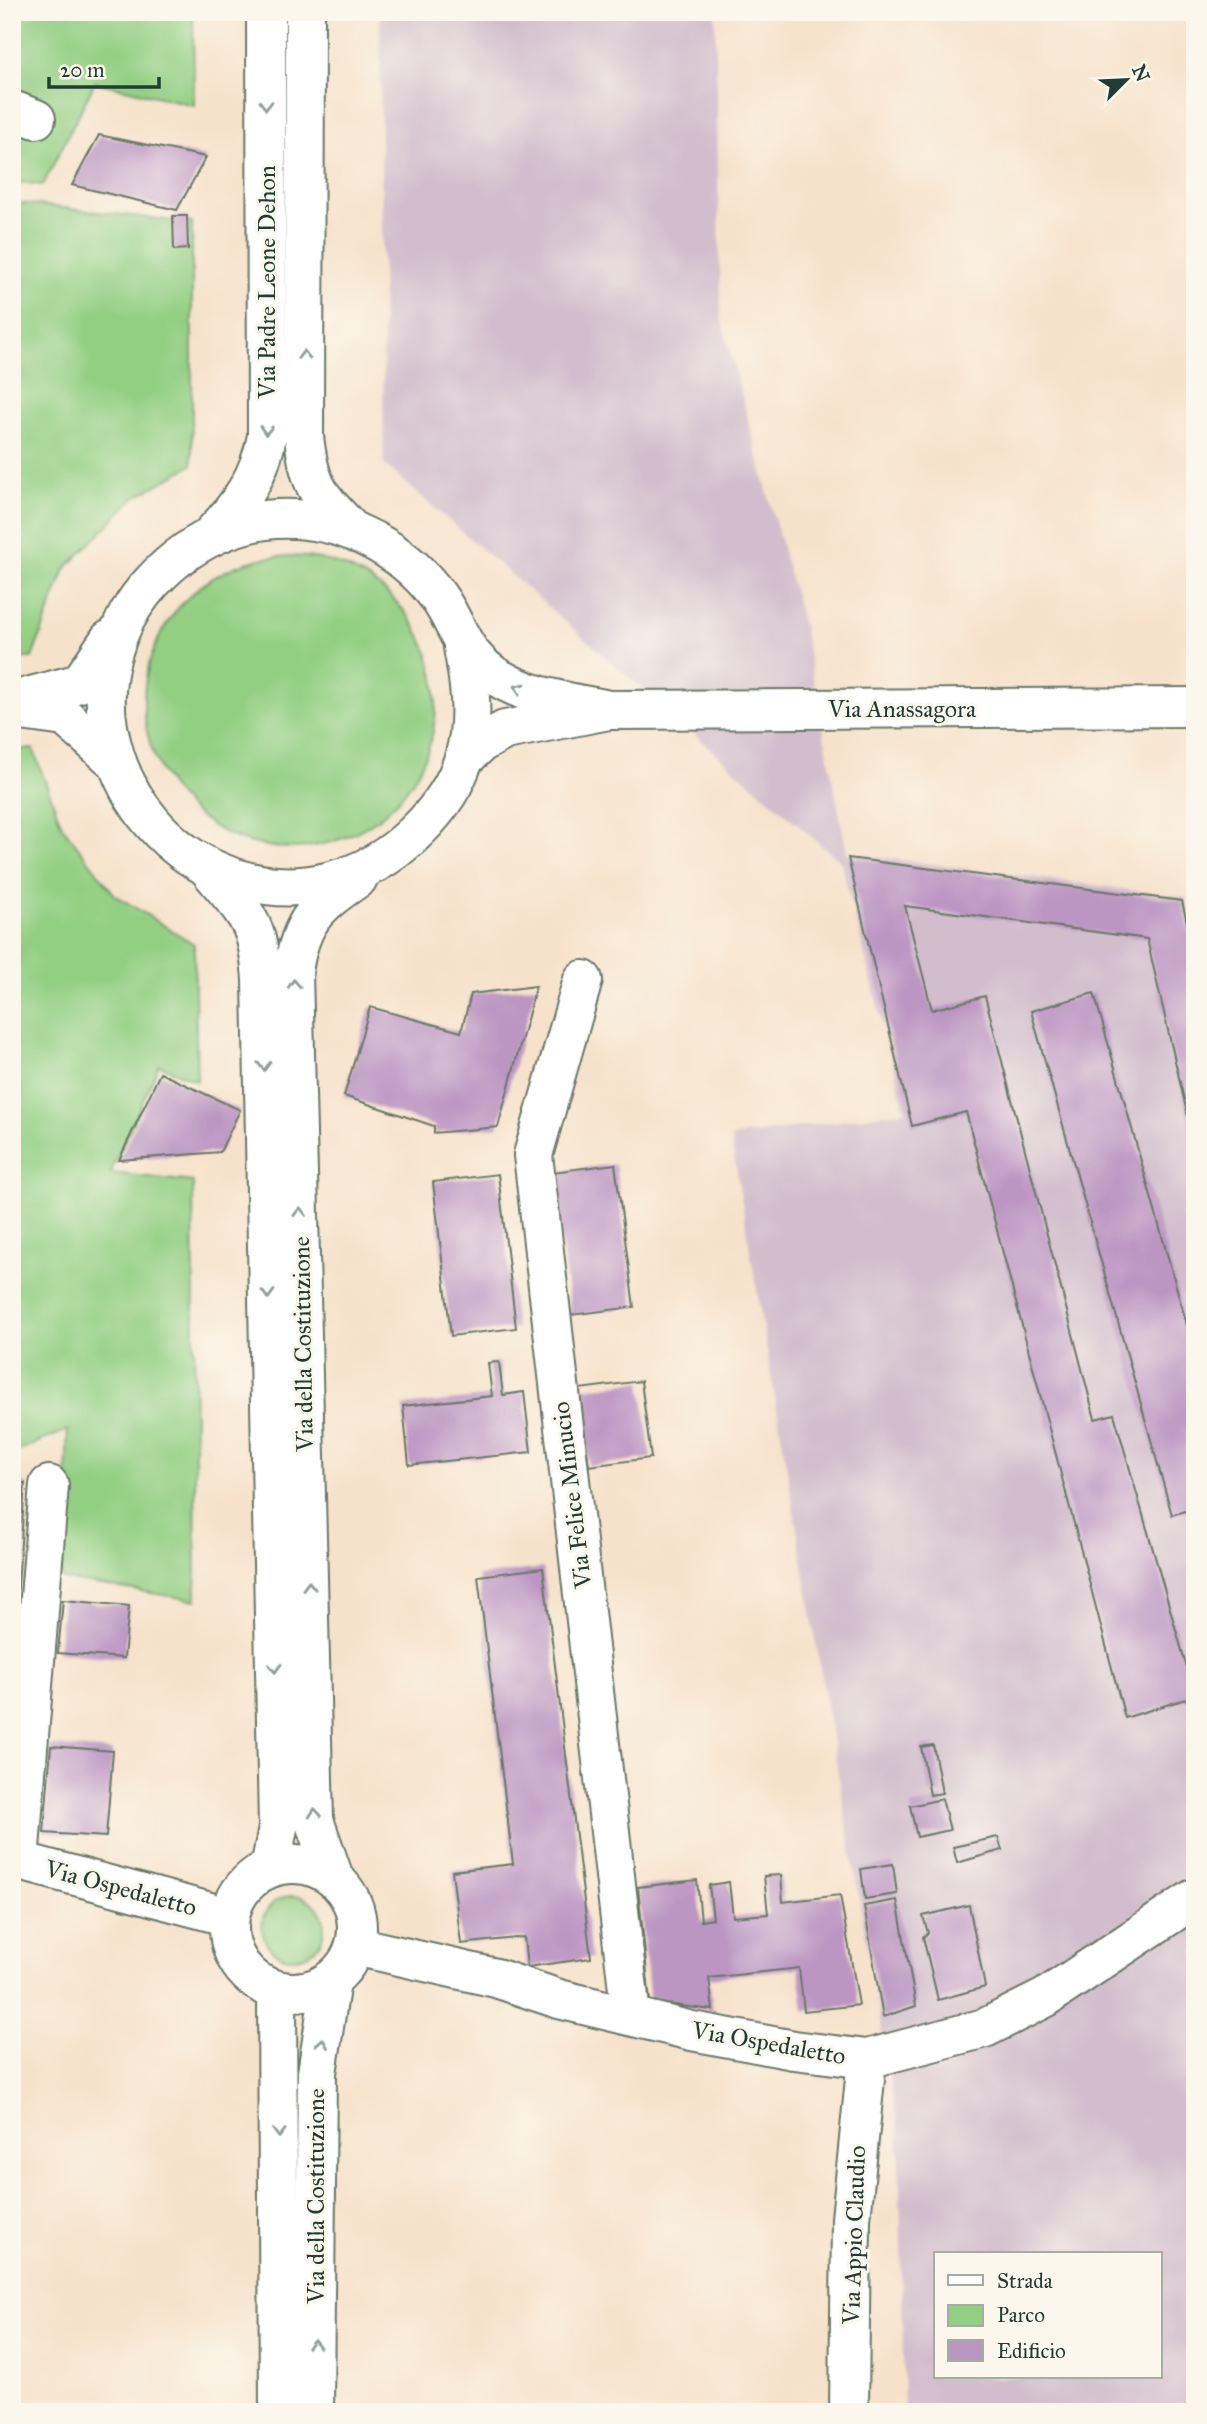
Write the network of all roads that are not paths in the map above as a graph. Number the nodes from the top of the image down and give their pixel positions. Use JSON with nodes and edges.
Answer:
{"nodes":[{"id":1,"x":266,"y":12,"type":"edge"},
{"id":2,"x":305,"y":12,"type":"edge"},
{"id":3,"x":352,"y":530,"type":"junction"},
{"id":4,"x":211,"y":535,"type":"junction"},
{"id":5,"x":132,"y":606,"type":"junction"},
{"id":6,"x":463,"y":647,"type":"junction"},
{"id":7,"x":12,"y":701,"type":"edge"},
{"id":8,"x":1195,"y":707,"type":"edge"},
{"id":9,"x":12,"y":709,"type":"edge"},
{"id":10,"x":609,"y":710,"type":"junction"},
{"id":11,"x":113,"y":759,"type":"junction"},
{"id":12,"x":464,"y":759,"type":"junction"},
{"id":13,"x":396,"y":852,"type":"junction"},
{"id":14,"x":208,"y":868,"type":"junction"},
{"id":15,"x":583,"y":980,"type":"dead end"},
{"id":16,"x":49,"y":1485,"type":"dead end"},
{"id":17,"x":16,"y":1860,"type":"edge"},
{"id":18,"x":270,"y":1868,"type":"junction"},
{"id":19,"x":334,"y":1878,"type":"junction"},
{"id":20,"x":1195,"y":1898,"type":"edge"},
{"id":21,"x":229,"y":1917,"type":"junction"},
{"id":22,"x":355,"y":1946,"type":"junction"},
{"id":23,"x":331,"y":1981,"type":"junction"},
{"id":24,"x":278,"y":1991,"type":"junction"},
{"id":25,"x":631,"y":2016,"type":"junction"},
{"id":26,"x":867,"y":2059,"type":"junction"},
{"id":27,"x":279,"y":2412,"type":"edge"},
{"id":28,"x":314,"y":2412,"type":"edge"},
{"id":29,"x":849,"y":2412,"type":"edge"}],
"edges":[{"from":1,"to":4,"type":"street","name":"Via Padre Leone Dehon","one_way":true},
{"from":3,"to":2,"type":"street","name":"Via Padre Leone Dehon","one_way":true},
{"from":3,"to":4,"type":"street","name":"Via della Costituzione"},
{"from":3,"to":6,"type":"street","name":"Via della Costituzione"},
{"from":4,"to":5,"type":"street","name":"Via della Costituzione"},
{"from":5,"to":7,"type":"street"},
{"from":5,"to":11,"type":"street","name":"Via della Costituzione"},
{"from":10,"to":6,"type":"street","name":"Via Anassagora","one_way":true},
{"from":6,"to":12,"type":"street","name":"Via della Costituzione"},
{"from":8,"to":10,"type":"street","name":"Via Anassagora"},
{"from":9,"to":11,"type":"street"},
{"from":10,"to":12,"type":"street","name":"Via Anassagora"},
{"from":11,"to":14,"type":"street","name":"Via della Costituzione"},
{"from":12,"to":13,"type":"street","name":"Via della Costituzione"},
{"from":13,"to":14,"type":"street","name":"Via della Costituzione"},
{"from":19,"to":13,"type":"street","name":"Via della Costituzione","one_way":true},
{"from":14,"to":18,"type":"street","name":"Via della Costituzione","one_way":true},
{"from":15,"to":25,"type":"street","name":"Via Felice Minucio"},
{"from":16,"to":17,"type":"street"},
{"from":17,"to":21,"type":"street","name":"Via Ospedaletto"},
{"from":18,"to":19,"type":"street"},
{"from":18,"to":21,"type":"street"},
{"from":19,"to":22,"type":"street","name":"Via della Costituzione"},
{"from":20,"to":26,"type":"street","name":"Via Ospedaletto"},
{"from":21,"to":24,"type":"street"},
{"from":22,"to":23,"type":"street","name":"Via della Costituzione"},
{"from":22,"to":25,"type":"street","name":"Via Ospedaletto"},
{"from":23,"to":24,"type":"street"},
{"from":28,"to":23,"type":"street","name":"Via della Costituzione","one_way":true},
{"from":24,"to":27,"type":"street","name":"Via della Costituzione","one_way":true},
{"from":25,"to":26,"type":"street","name":"Via Ospedaletto"},
{"from":26,"to":29,"type":"street","name":"Via Appio Claudio"}]}
